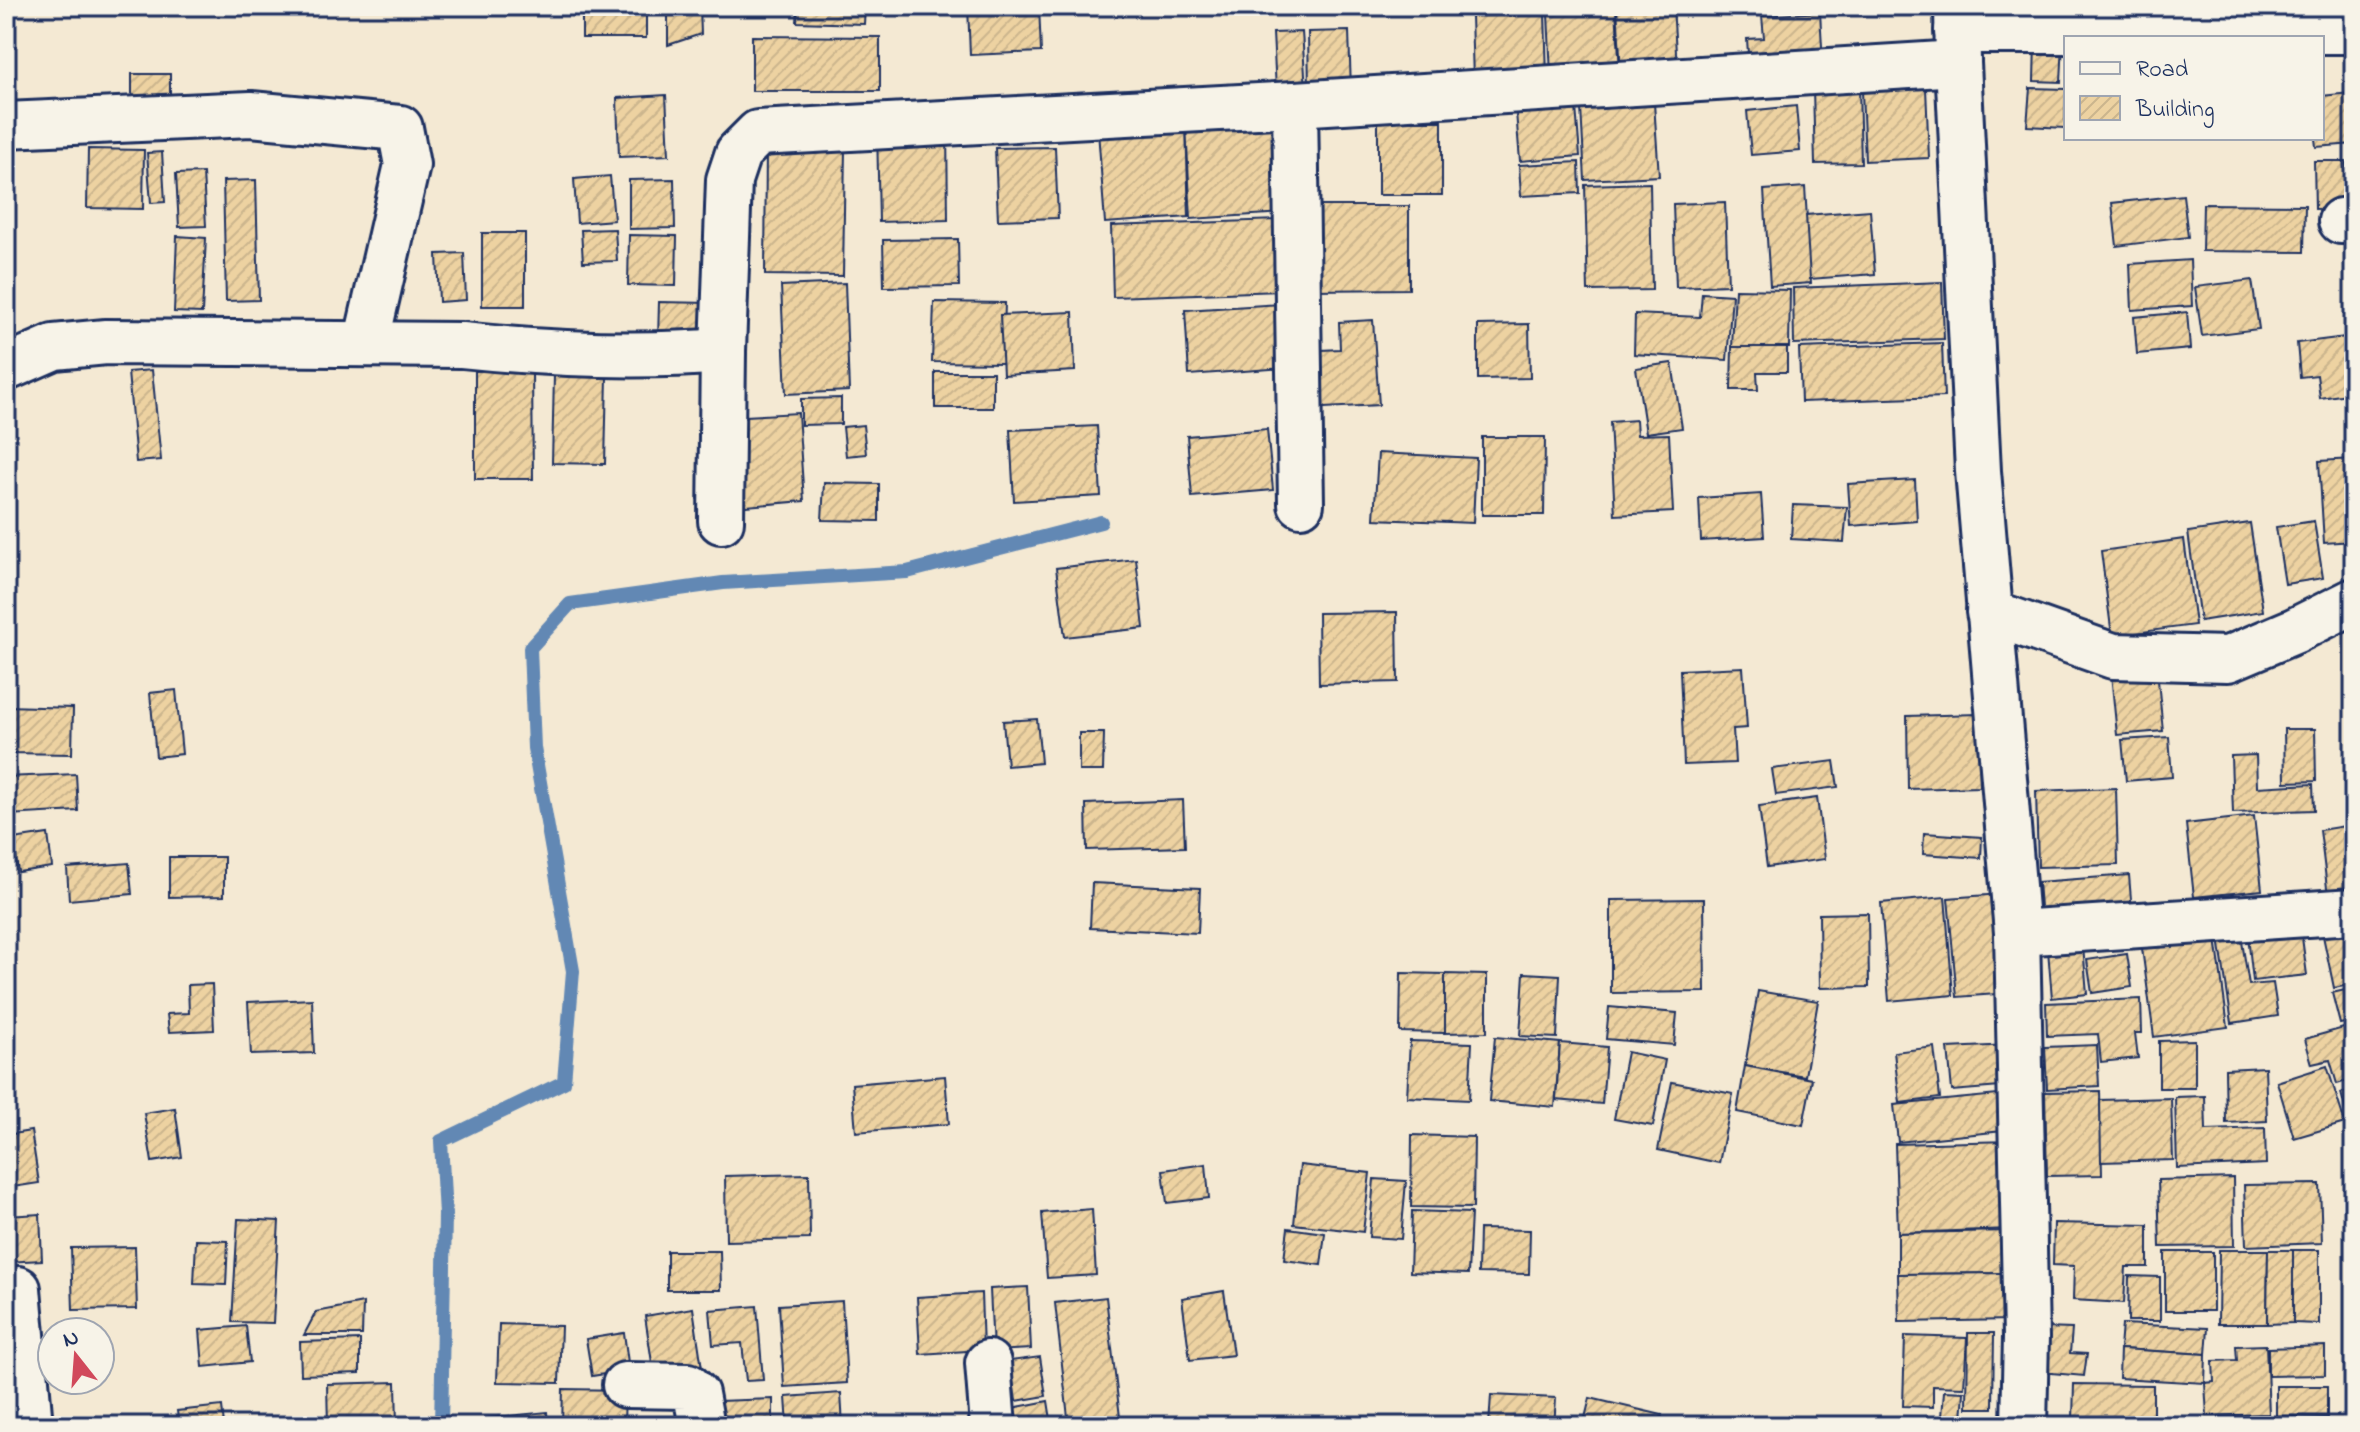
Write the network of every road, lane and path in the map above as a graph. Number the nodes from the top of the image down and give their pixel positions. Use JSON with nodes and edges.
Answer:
{"nodes":[{"id":1,"x":2354,"y":31,"type":"edge"},
{"id":2,"x":1957,"y":33,"type":"edge"},
{"id":3,"x":1295,"y":104,"type":"junction"},
{"id":4,"x":6,"y":125,"type":"edge"},
{"id":5,"x":366,"y":344,"type":"junction"},
{"id":6,"x":723,"y":351,"type":"junction"},
{"id":7,"x":6,"y":368,"type":"edge"},
{"id":8,"x":1301,"y":504,"type":"dead end"},
{"id":9,"x":721,"y":521,"type":"dead end"},
{"id":10,"x":2354,"y":601,"type":"edge"},
{"id":11,"x":1989,"y":612,"type":"junction"},
{"id":12,"x":2354,"y":911,"type":"edge"},
{"id":13,"x":2017,"y":933,"type":"junction"},
{"id":14,"x":18,"y":1289,"type":"dead end"},
{"id":15,"x":988,"y":1363,"type":"dead end"},
{"id":16,"x":625,"y":1385,"type":"dead end"},
{"id":17,"x":30,"y":1426,"type":"edge"},
{"id":18,"x":702,"y":1426,"type":"edge"},
{"id":19,"x":993,"y":1426,"type":"edge"},
{"id":20,"x":2024,"y":1426,"type":"edge"}],
"edges":[{"from":1,"to":2,"type":"street"},
{"from":2,"to":3,"type":"street"},
{"from":2,"to":11,"type":"street"},
{"from":3,"to":6,"type":"street"},
{"from":3,"to":8,"type":"street"},
{"from":4,"to":5,"type":"street"},
{"from":5,"to":6,"type":"street"},
{"from":5,"to":7,"type":"street"},
{"from":6,"to":9,"type":"street"},
{"from":10,"to":11,"type":"street"},
{"from":11,"to":13,"type":"street"},
{"from":12,"to":13,"type":"street"},
{"from":13,"to":20,"type":"street"},
{"from":14,"to":17,"type":"street"},
{"from":15,"to":19,"type":"street"},
{"from":16,"to":18,"type":"street"}]}
